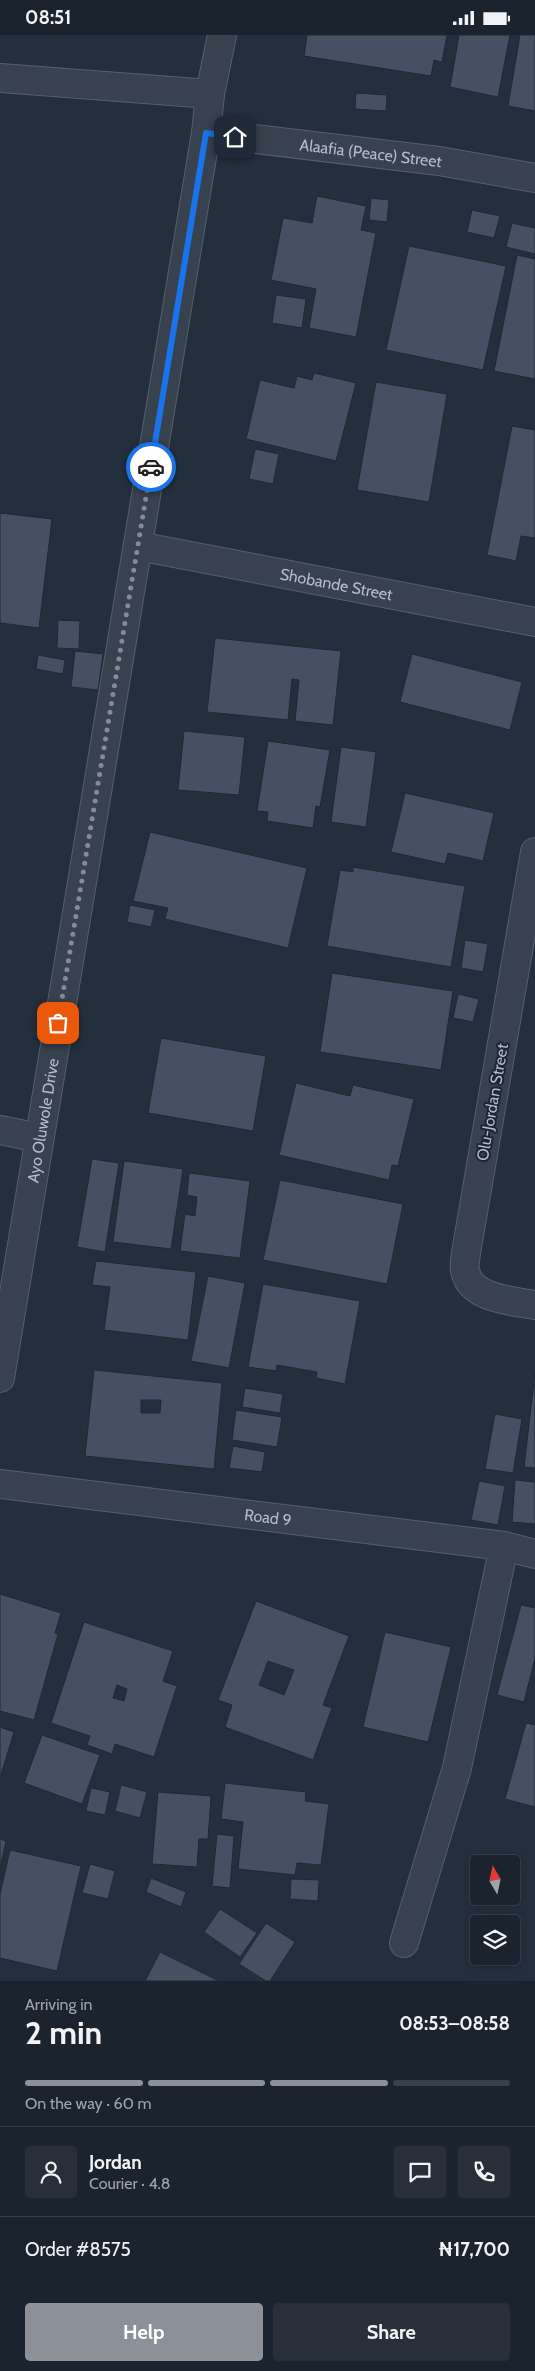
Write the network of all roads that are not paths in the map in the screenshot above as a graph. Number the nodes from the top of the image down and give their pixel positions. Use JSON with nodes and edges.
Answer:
{"nodes":[{"id":1,"x":222,"y":35,"type":"edge"},
{"id":2,"x":0,"y":78,"type":"edge"},
{"id":3,"x":210,"y":94,"type":"junction"},
{"id":4,"x":206,"y":133,"type":"junction"},
{"id":5,"x":535,"y":178,"type":"edge"},
{"id":6,"x":138,"y":545,"type":"junction"},
{"id":7,"x":535,"y":622,"type":"edge"},
{"id":8,"x":535,"y":852,"type":"edge"},
{"id":9,"x":0,"y":1130,"type":"edge"},
{"id":10,"x":39,"y":1137,"type":"junction"},
{"id":11,"x":535,"y":1305,"type":"edge"},
{"id":12,"x":0,"y":1378,"type":"edge"},
{"id":13,"x":0,"y":1484,"type":"edge"},
{"id":14,"x":504,"y":1546,"type":"junction"},
{"id":15,"x":535,"y":1554,"type":"edge"},
{"id":16,"x":404,"y":1943,"type":"dead end"}],
"edges":[{"from":1,"to":3,"type":"street","name":"Ayo Oluwole Drive"},
{"from":2,"to":3,"type":"street"},
{"from":3,"to":4,"type":"street","name":"Ayo Oluwole Drive"},
{"from":4,"to":5,"type":"street","name":"Alaafia (Peace) Street"},
{"from":4,"to":6,"type":"street","name":"Ayo Oluwole Drive"},
{"from":6,"to":7,"type":"street","name":"Shobande Street"},
{"from":6,"to":10,"type":"street","name":"Ayo Oluwole Drive"},
{"from":8,"to":11,"type":"street","name":"Olu-Jordan Street"},
{"from":9,"to":10,"type":"street"},
{"from":10,"to":12,"type":"street","name":"Ayo Oluwole Drive"},
{"from":13,"to":14,"type":"street","name":"Road 9"},
{"from":14,"to":15,"type":"street","name":"Road 9"},
{"from":14,"to":16,"type":"street"}]}
